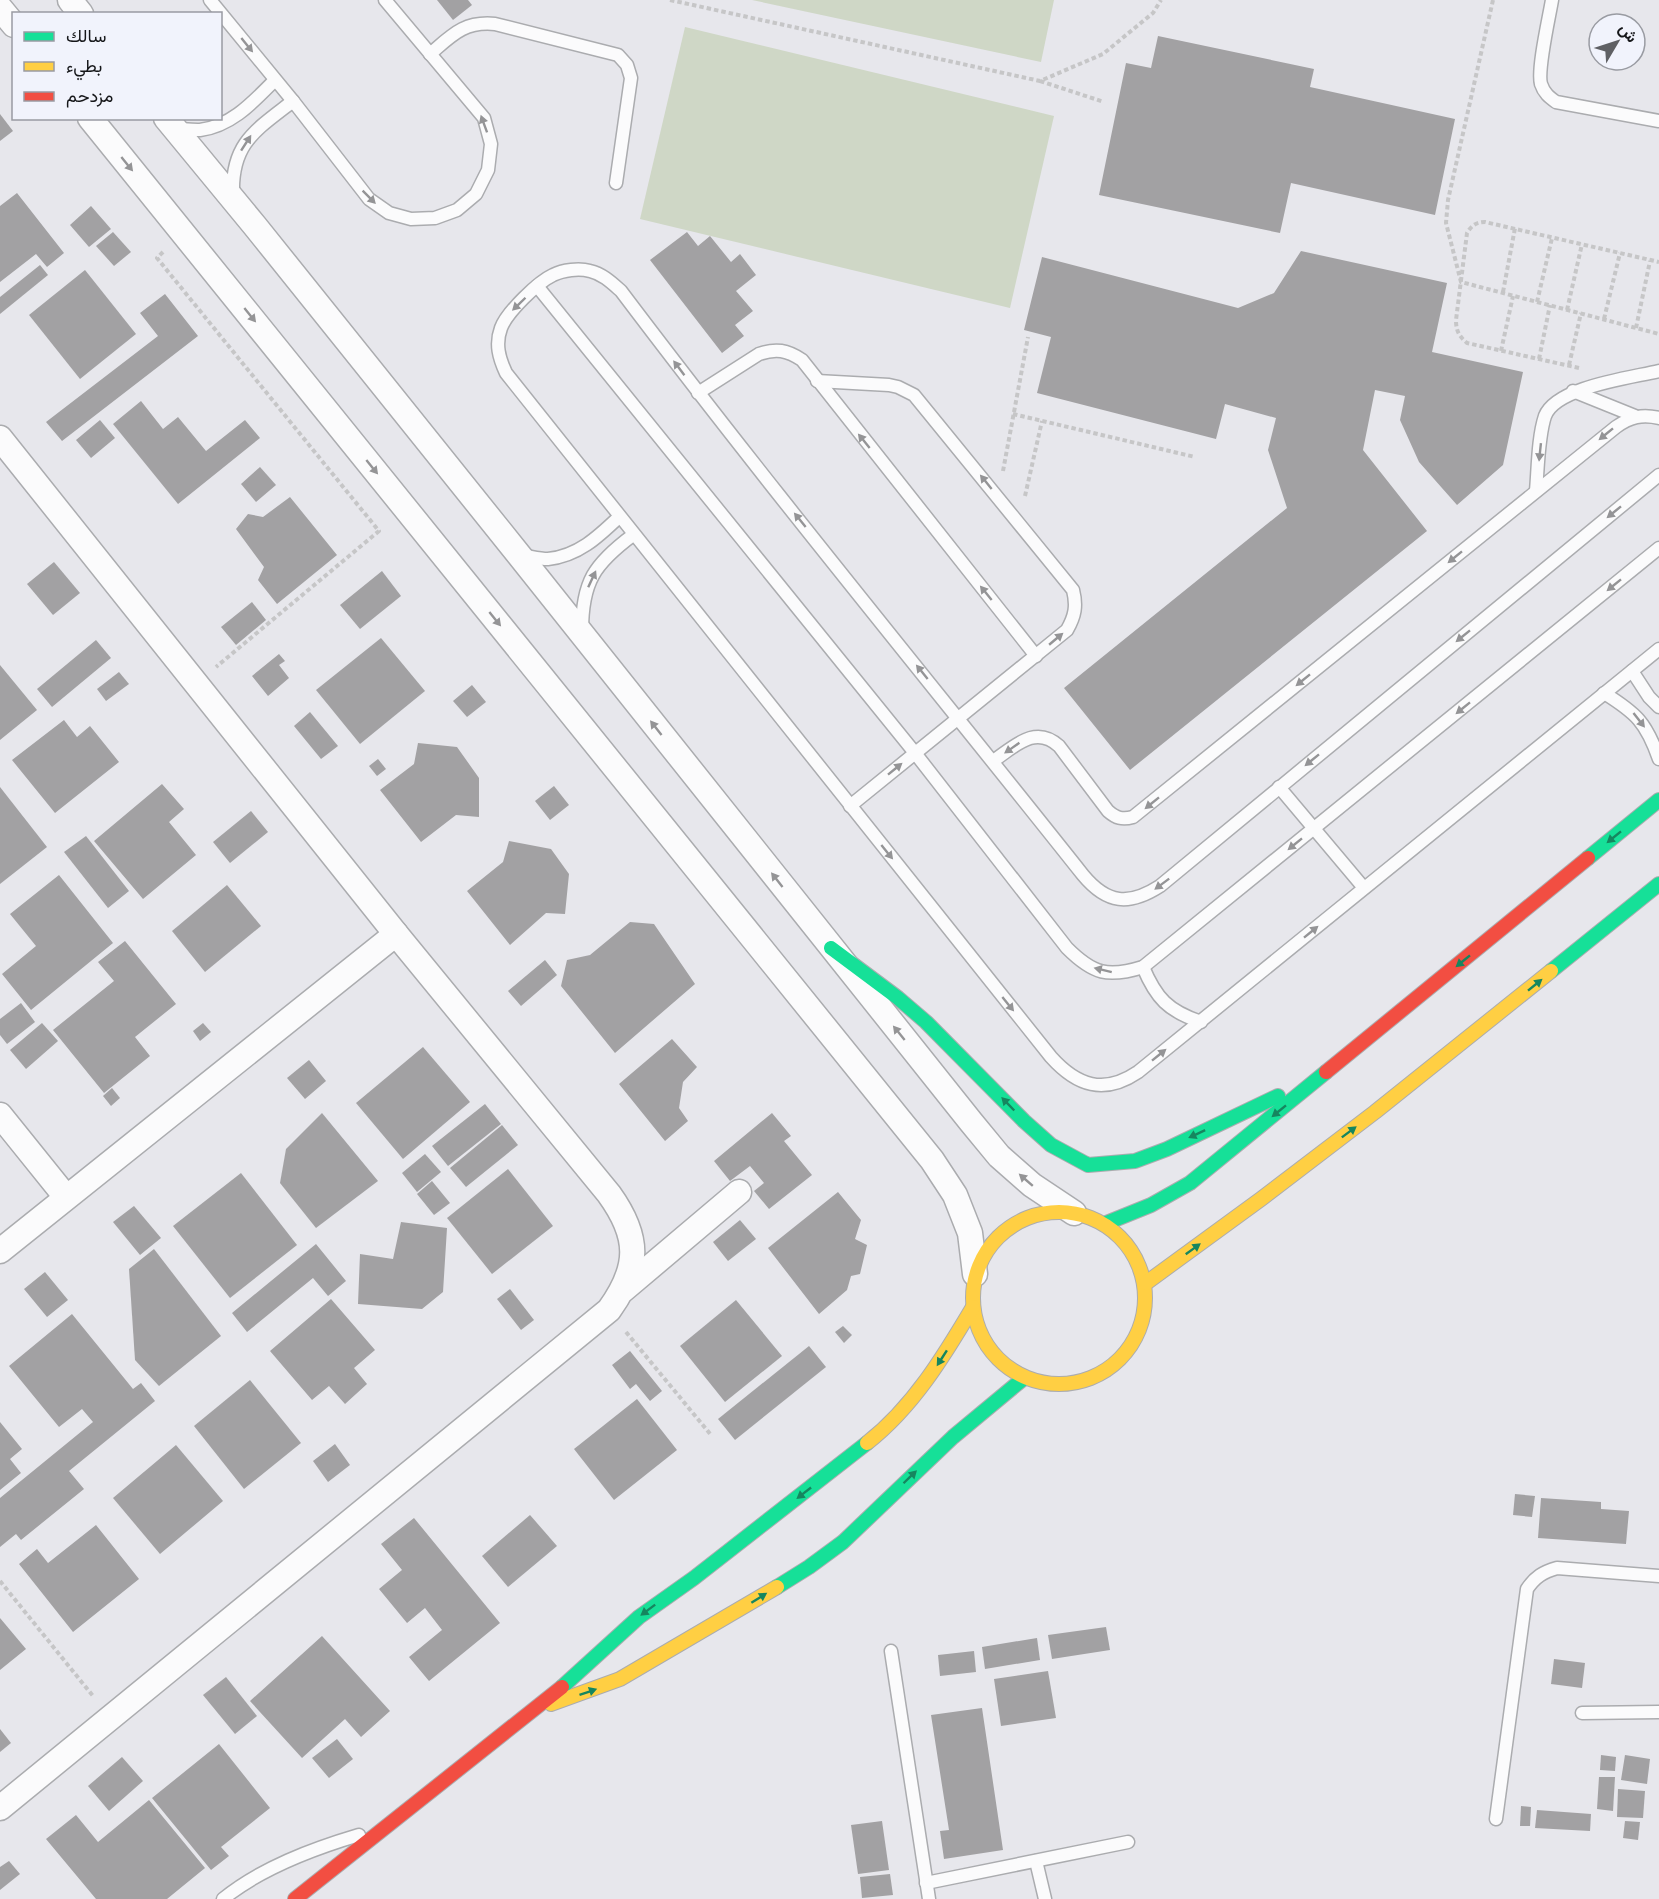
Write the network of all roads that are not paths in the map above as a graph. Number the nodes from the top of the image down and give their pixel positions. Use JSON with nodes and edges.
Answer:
{"nodes":[{"id":1,"x":70,"y":0,"type":"edge"},
{"id":2,"x":210,"y":0,"type":"edge"},
{"id":3,"x":386,"y":0,"type":"edge"},
{"id":4,"x":1552,"y":0,"type":"edge"},
{"id":5,"x":0,"y":8,"type":"edge"},
{"id":6,"x":79,"y":12,"type":"edge"},
{"id":7,"x":220,"y":12,"type":"edge"},
{"id":8,"x":222,"y":15,"type":"edge"},
{"id":9,"x":12,"y":23,"type":"edge"},
{"id":10,"x":430,"y":54,"type":"junction"},
{"id":11,"x":275,"y":80,"type":"junction"},
{"id":12,"x":293,"y":101,"type":"junction"},
{"id":13,"x":92,"y":120,"type":"edge"},
{"id":14,"x":1659,"y":121,"type":"edge"},
{"id":15,"x":170,"y":124,"type":"edge"},
{"id":16,"x":616,"y":183,"type":"dead end"},
{"id":17,"x":233,"y":199,"type":"junction"},
{"id":18,"x":537,"y":286,"type":"junction"},
{"id":19,"x":1659,"y":371,"type":"edge"},
{"id":20,"x":817,"y":381,"type":"junction"},
{"id":21,"x":1573,"y":392,"type":"junction"},
{"id":22,"x":698,"y":393,"type":"junction"},
{"id":23,"x":1635,"y":416,"type":"junction"},
{"id":24,"x":1659,"y":418,"type":"edge"},
{"id":25,"x":0,"y":438,"type":"edge"},
{"id":26,"x":1659,"y":475,"type":"edge"},
{"id":27,"x":1536,"y":491,"type":"junction"},
{"id":28,"x":619,"y":517,"type":"junction"},
{"id":29,"x":633,"y":535,"type":"junction"},
{"id":30,"x":1659,"y":548,"type":"edge"},
{"id":31,"x":519,"y":555,"type":"junction"},
{"id":32,"x":582,"y":635,"type":"junction"},
{"id":33,"x":1659,"y":649,"type":"edge"},
{"id":34,"x":1036,"y":656,"type":"junction"},
{"id":35,"x":1632,"y":671,"type":"junction"},
{"id":36,"x":1604,"y":693,"type":"junction"},
{"id":37,"x":1659,"y":707,"type":"edge"},
{"id":38,"x":959,"y":718,"type":"junction"},
{"id":39,"x":915,"y":753,"type":"junction"},
{"id":40,"x":1659,"y":759,"type":"edge"},
{"id":41,"x":993,"y":761,"type":"junction"},
{"id":42,"x":1279,"y":788,"type":"junction"},
{"id":43,"x":1659,"y":800,"type":"edge"},
{"id":44,"x":850,"y":806,"type":"junction"},
{"id":45,"x":1314,"y":829,"type":"junction"},
{"id":46,"x":1659,"y":884,"type":"edge"},
{"id":47,"x":1364,"y":888,"type":"junction"},
{"id":48,"x":396,"y":934,"type":"junction"},
{"id":49,"x":831,"y":948,"type":"junction"},
{"id":50,"x":1143,"y":967,"type":"junction"},
{"id":51,"x":1200,"y":1022,"type":"junction"},
{"id":52,"x":1326,"y":1073,"type":"junction"},
{"id":53,"x":0,"y":1115,"type":"edge"},
{"id":54,"x":739,"y":1192,"type":"dead end"},
{"id":55,"x":66,"y":1197,"type":"junction"},
{"id":56,"x":1074,"y":1213,"type":"junction"},
{"id":57,"x":1104,"y":1224,"type":"junction"},
{"id":58,"x":0,"y":1251,"type":"edge"},
{"id":59,"x":975,"y":1274,"type":"junction"},
{"id":60,"x":1146,"y":1283,"type":"junction"},
{"id":61,"x":623,"y":1290,"type":"junction"},
{"id":62,"x":973,"y":1307,"type":"junction"},
{"id":63,"x":1024,"y":1378,"type":"junction"},
{"id":64,"x":1659,"y":1576,"type":"edge"},
{"id":65,"x":891,"y":1651,"type":"dead end"},
{"id":66,"x":533,"y":1710,"type":"junction"},
{"id":67,"x":1659,"y":1712,"type":"edge"},
{"id":68,"x":1582,"y":1713,"type":"dead end"},
{"id":69,"x":0,"y":1808,"type":"edge"},
{"id":70,"x":1496,"y":1819,"type":"dead end"},
{"id":71,"x":382,"y":1828,"type":"junction"},
{"id":72,"x":1128,"y":1842,"type":"dead end"},
{"id":73,"x":1036,"y":1861,"type":"junction"},
{"id":74,"x":926,"y":1883,"type":"junction"},
{"id":75,"x":223,"y":1899,"type":"edge"},
{"id":76,"x":296,"y":1899,"type":"edge"},
{"id":77,"x":928,"y":1899,"type":"edge"},
{"id":78,"x":1045,"y":1899,"type":"edge"}],
"edges":[{"from":1,"to":6,"type":"street"},
{"from":2,"to":7,"type":"lane","one_way":true},
{"from":3,"to":10,"type":"lane"},
{"from":4,"to":14,"type":"lane"},
{"from":5,"to":9,"type":"street"},
{"from":8,"to":11,"type":"lane","one_way":true},
{"from":12,"to":10,"type":"lane","one_way":true},
{"from":10,"to":16,"type":"lane"},
{"from":11,"to":12,"type":"lane"},
{"from":11,"to":15,"type":"lane"},
{"from":17,"to":12,"type":"lane","one_way":true},
{"from":13,"to":59,"type":"street","one_way":true},
{"from":15,"to":17,"type":"street"},
{"from":17,"to":31,"type":"street"},
{"from":22,"to":18,"type":"lane","one_way":true},
{"from":18,"to":28,"type":"lane","one_way":true},
{"from":18,"to":39,"type":"lane"},
{"from":19,"to":21,"type":"lane"},
{"from":20,"to":22,"type":"lane"},
{"from":34,"to":20,"type":"lane","one_way":true},
{"from":34,"to":20,"type":"lane","one_way":true},
{"from":21,"to":23,"type":"lane"},
{"from":21,"to":27,"type":"lane","one_way":true},
{"from":38,"to":22,"type":"lane","one_way":true},
{"from":23,"to":24,"type":"lane"},
{"from":23,"to":27,"type":"lane","one_way":true},
{"from":25,"to":48,"type":"street"},
{"from":26,"to":42,"type":"lane","one_way":true},
{"from":27,"to":41,"type":"lane","one_way":true},
{"from":28,"to":29,"type":"lane"},
{"from":28,"to":31,"type":"lane"},
{"from":32,"to":29,"type":"lane","one_way":true},
{"from":29,"to":44,"type":"lane"},
{"from":30,"to":45,"type":"lane","one_way":true},
{"from":31,"to":32,"type":"street"},
{"from":49,"to":32,"type":"street","one_way":true},
{"from":33,"to":35,"type":"lane"},
{"from":34,"to":38,"type":"lane"},
{"from":35,"to":36,"type":"lane"},
{"from":35,"to":37,"type":"lane"},
{"from":36,"to":40,"type":"lane","one_way":true},
{"from":36,"to":47,"type":"lane"},
{"from":38,"to":39,"type":"lane"},
{"from":38,"to":41,"type":"lane"},
{"from":44,"to":39,"type":"lane","one_way":true},
{"from":50,"to":39,"type":"lane","one_way":true},
{"from":42,"to":41,"type":"lane","one_way":true},
{"from":42,"to":45,"type":"lane"},
{"from":43,"to":52,"type":"street","one_way":true},
{"from":44,"to":51,"type":"lane","one_way":true},
{"from":45,"to":47,"type":"lane"},
{"from":45,"to":50,"type":"lane","one_way":true},
{"from":60,"to":46,"type":"street","one_way":true},
{"from":51,"to":47,"type":"lane","one_way":true},
{"from":48,"to":55,"type":"street"},
{"from":48,"to":61,"type":"street"},
{"from":52,"to":49,"type":"street","one_way":true},
{"from":56,"to":49,"type":"street","one_way":true},
{"from":50,"to":51,"type":"lane"},
{"from":52,"to":57,"type":"street","one_way":true},
{"from":53,"to":55,"type":"street"},
{"from":54,"to":61,"type":"street"},
{"from":55,"to":58,"type":"street"},
{"from":56,"to":57,"type":"street"},
{"from":56,"to":59,"type":"street"},
{"from":57,"to":60,"type":"street"},
{"from":59,"to":62,"type":"street"},
{"from":60,"to":63,"type":"street"},
{"from":61,"to":69,"type":"street"},
{"from":62,"to":63,"type":"street"},
{"from":62,"to":66,"type":"street","one_way":true},
{"from":66,"to":63,"type":"street","one_way":true},
{"from":64,"to":70,"type":"lane"},
{"from":65,"to":74,"type":"lane"},
{"from":66,"to":71,"type":"street"},
{"from":67,"to":68,"type":"lane"},
{"from":71,"to":75,"type":"lane"},
{"from":71,"to":76,"type":"street"},
{"from":72,"to":73,"type":"lane"},
{"from":73,"to":74,"type":"lane"},
{"from":73,"to":78,"type":"lane"},
{"from":74,"to":77,"type":"lane"}]}
